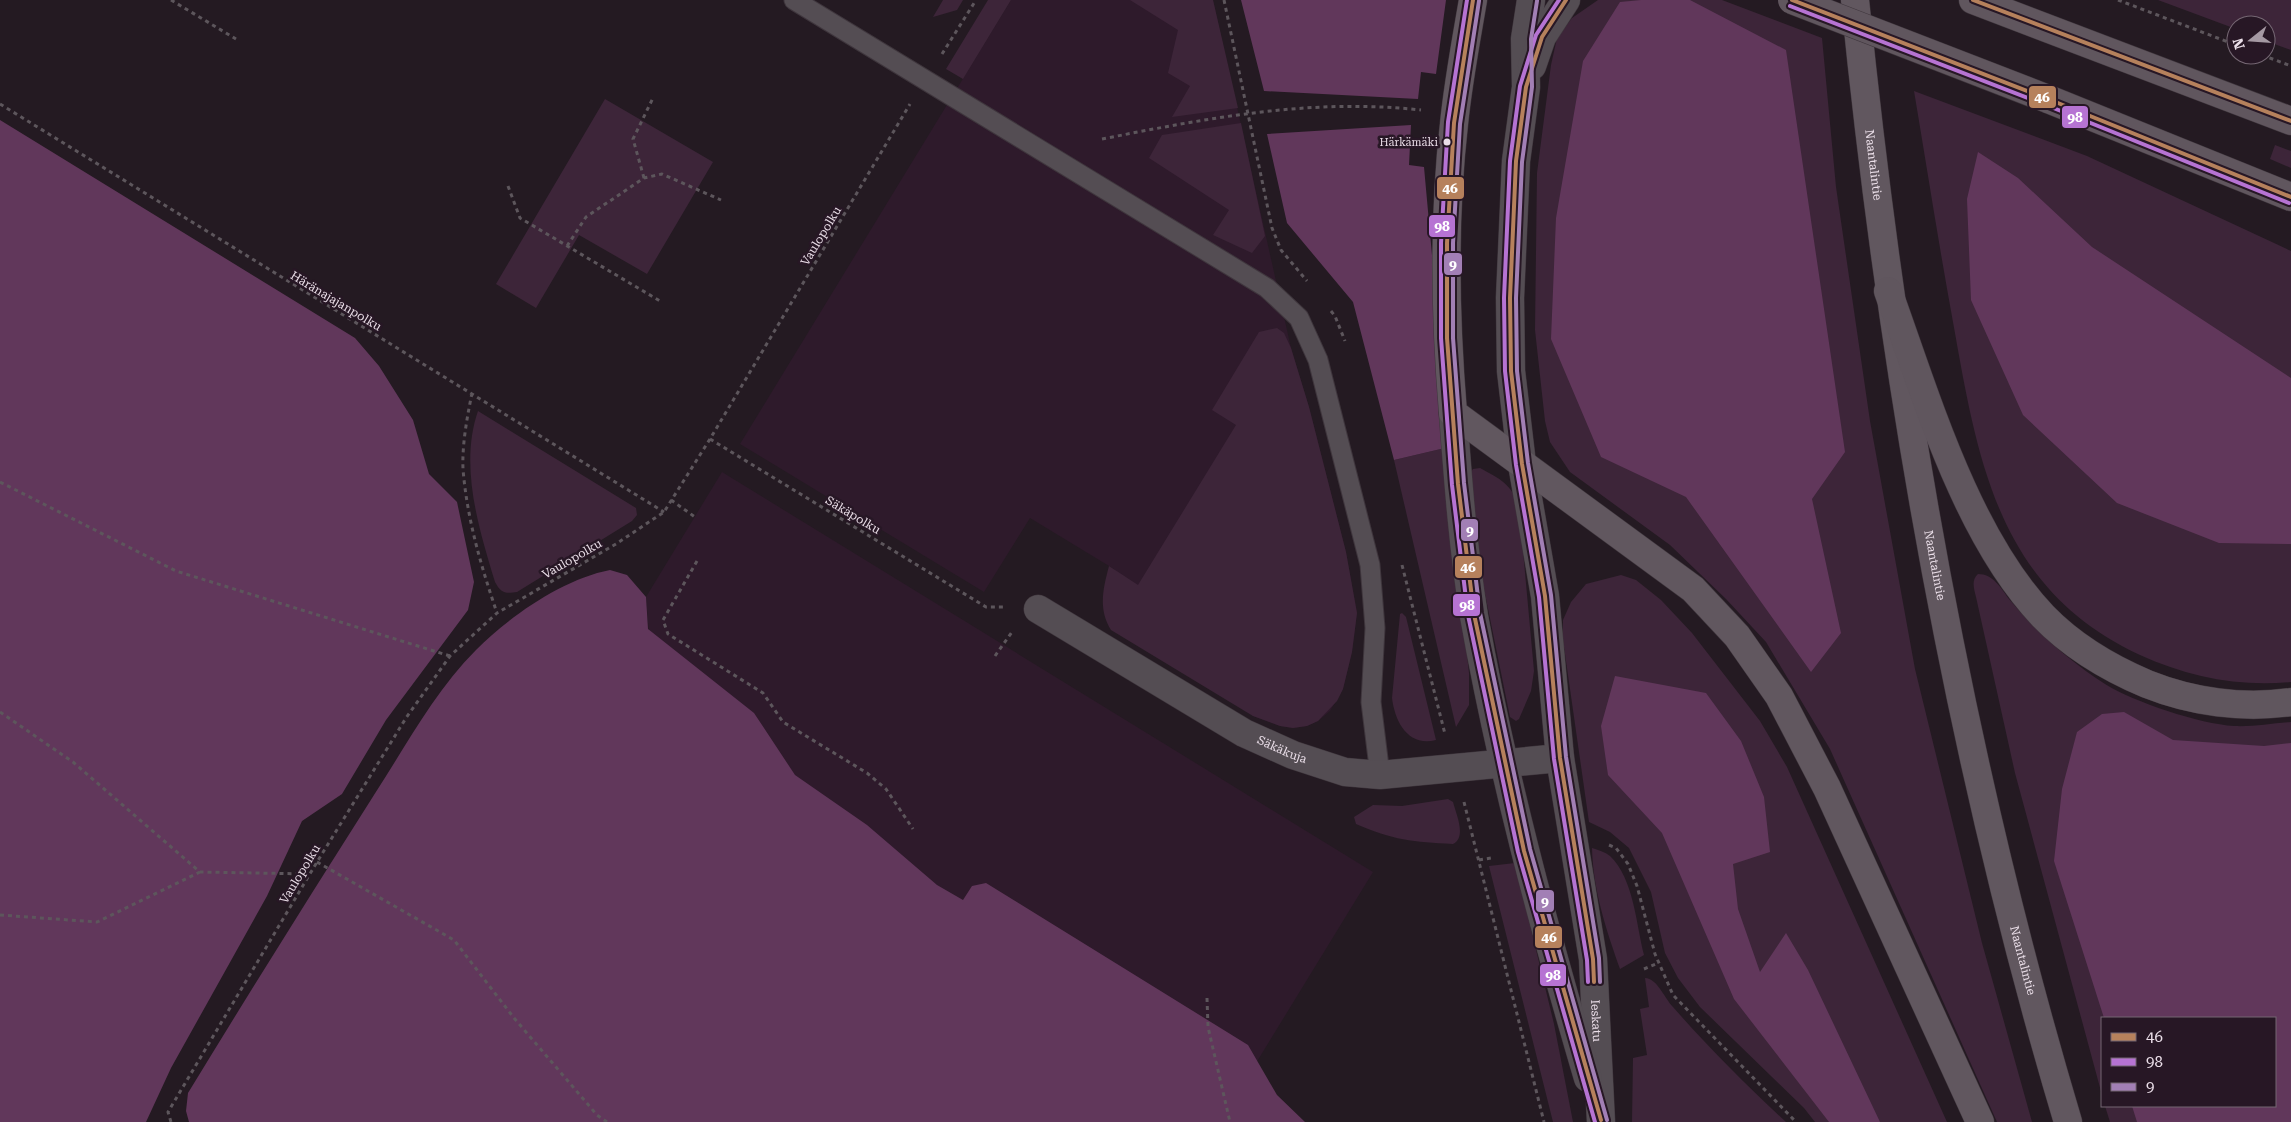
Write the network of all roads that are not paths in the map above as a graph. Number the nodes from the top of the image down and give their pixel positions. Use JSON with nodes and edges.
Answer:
{"nodes":[{"id":1,"x":794,"y":0,"type":"edge"},
{"id":2,"x":1473,"y":0,"type":"edge"},
{"id":3,"x":1531,"y":0,"type":"edge"},
{"id":4,"x":1566,"y":0,"type":"edge"},
{"id":5,"x":1792,"y":0,"type":"edge"},
{"id":6,"x":1855,"y":0,"type":"edge"},
{"id":7,"x":1973,"y":0,"type":"edge"},
{"id":8,"x":1526,"y":87,"type":"junction"},
{"id":9,"x":2291,"y":121,"type":"edge"},
{"id":10,"x":2291,"y":196,"type":"edge"},
{"id":11,"x":1888,"y":291,"type":"junction"},
{"id":12,"x":1453,"y":413,"type":"junction"},
{"id":13,"x":1522,"y":464,"type":"junction"},
{"id":14,"x":1038,"y":608,"type":"dead end"},
{"id":15,"x":2291,"y":702,"type":"edge"},
{"id":16,"x":1560,"y":758,"type":"junction"},
{"id":17,"x":1504,"y":764,"type":"junction"},
{"id":18,"x":1380,"y":775,"type":"junction"},
{"id":19,"x":1601,"y":1121,"type":"edge"},
{"id":20,"x":1980,"y":1122,"type":"edge"},
{"id":21,"x":2068,"y":1122,"type":"edge"}],
"edges":[{"from":1,"to":18,"type":"lane"},
{"from":2,"to":12,"type":"main road","name":"Ieskatu"},
{"from":3,"to":8,"type":"street","name":"Ieskatu"},
{"from":4,"to":8,"type":"street","name":"Ieskatu"},
{"from":5,"to":10,"type":"main road","bridge":true},
{"from":6,"to":11,"type":"main road","name":"Naantalintie"},
{"from":7,"to":9,"type":"main road"},
{"from":8,"to":13,"type":"street","name":"Ieskatu"},
{"from":11,"to":15,"type":"main road"},
{"from":11,"to":21,"type":"main road","name":"Naantalintie"},
{"from":12,"to":13,"type":"main road"},
{"from":12,"to":17,"type":"street","name":"Ieskatu"},
{"from":13,"to":16,"type":"street","name":"Ieskatu"},
{"from":13,"to":20,"type":"main road"},
{"from":14,"to":18,"type":"street","name":"Säkäkuja"},
{"from":16,"to":17,"type":"street","name":"Säkäkuja"},
{"from":16,"to":19,"type":"street","name":"Ieskatu"},
{"from":17,"to":18,"type":"street","name":"Säkäkuja"},
{"from":17,"to":19,"type":"street","name":"Ieskatu"}]}
